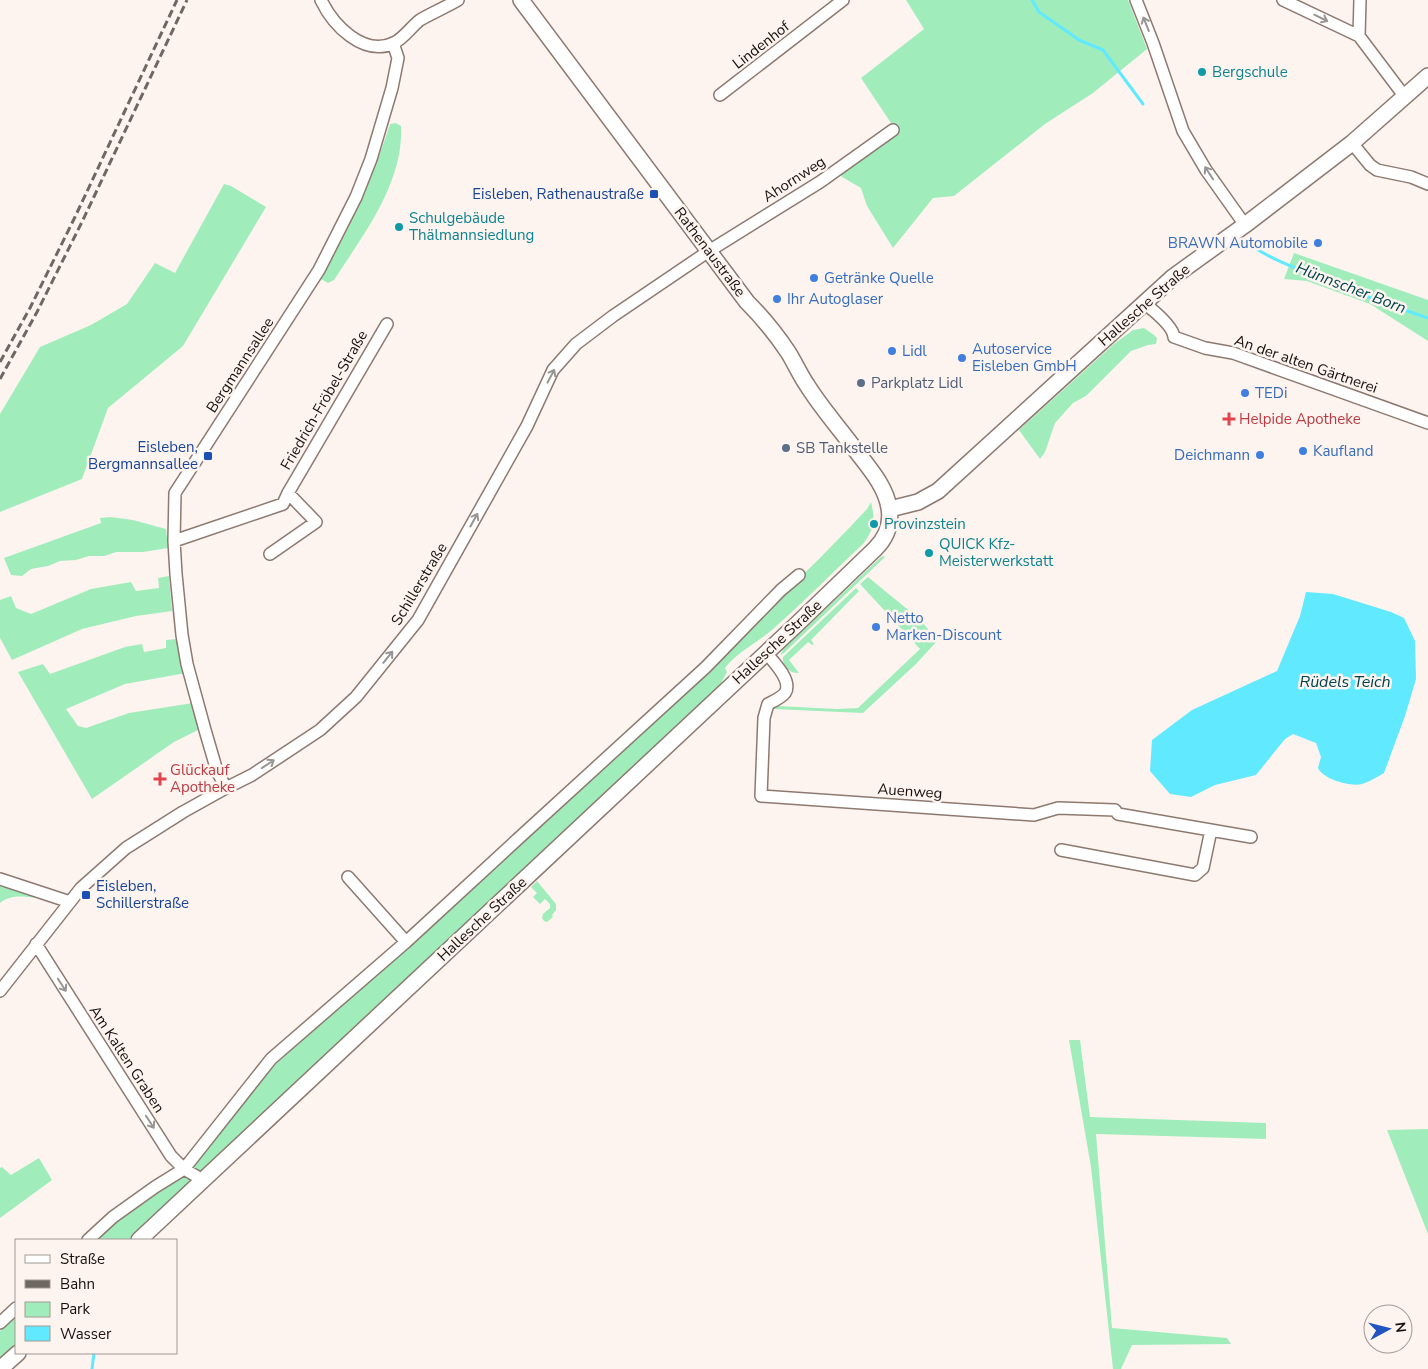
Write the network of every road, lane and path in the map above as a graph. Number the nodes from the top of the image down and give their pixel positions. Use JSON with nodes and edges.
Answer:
{"nodes":[{"id":1,"x":322,"y":0,"type":"edge"},
{"id":2,"x":458,"y":0,"type":"edge"},
{"id":3,"x":522,"y":0,"type":"edge"},
{"id":4,"x":843,"y":0,"type":"edge"},
{"id":5,"x":1136,"y":0,"type":"edge"},
{"id":6,"x":1283,"y":0,"type":"edge"},
{"id":7,"x":1360,"y":0,"type":"edge"},
{"id":8,"x":1359,"y":36,"type":"junction"},
{"id":9,"x":393,"y":43,"type":"junction"},
{"id":10,"x":1428,"y":76,"type":"edge"},
{"id":11,"x":720,"y":95,"type":"dead end"},
{"id":12,"x":1405,"y":97,"type":"junction"},
{"id":13,"x":893,"y":130,"type":"dead end"},
{"id":14,"x":1352,"y":143,"type":"junction"},
{"id":15,"x":1428,"y":184,"type":"edge"},
{"id":16,"x":1240,"y":219,"type":"junction"},
{"id":17,"x":709,"y":251,"type":"junction"},
{"id":18,"x":1144,"y":302,"type":"junction"},
{"id":19,"x":387,"y":324,"type":"dead end"},
{"id":20,"x":1428,"y":423,"type":"edge"},
{"id":21,"x":288,"y":492,"type":"junction"},
{"id":22,"x":890,"y":509,"type":"junction"},
{"id":23,"x":174,"y":541,"type":"junction"},
{"id":24,"x":270,"y":554,"type":"dead end"},
{"id":25,"x":799,"y":575,"type":"dead end"},
{"id":26,"x":766,"y":653,"type":"junction"},
{"id":27,"x":226,"y":788,"type":"junction"},
{"id":28,"x":1211,"y":830,"type":"junction"},
{"id":29,"x":1251,"y":836,"type":"dead end"},
{"id":30,"x":1061,"y":850,"type":"dead end"},
{"id":31,"x":348,"y":877,"type":"dead end"},
{"id":32,"x":0,"y":879,"type":"edge"},
{"id":33,"x":70,"y":902,"type":"junction"},
{"id":34,"x":406,"y":942,"type":"junction"},
{"id":35,"x":36,"y":944,"type":"junction"},
{"id":36,"x":0,"y":991,"type":"edge"},
{"id":37,"x":184,"y":1169,"type":"junction"},
{"id":38,"x":203,"y":1180,"type":"junction"},
{"id":39,"x":89,"y":1239,"type":"edge"},
{"id":40,"x":139,"y":1239,"type":"edge"},
{"id":41,"x":15,"y":1309,"type":"edge"},
{"id":42,"x":0,"y":1323,"type":"edge"},
{"id":43,"x":17,"y":1354,"type":"edge"},
{"id":44,"x":0,"y":1369,"type":"edge"}],
"edges":[{"from":1,"to":9,"type":"street"},
{"from":2,"to":9,"type":"street"},
{"from":3,"to":17,"type":"main road","name":"Rathenaustraße"},
{"from":4,"to":11,"type":"street","name":"Lindenhof"},
{"from":16,"to":5,"type":"street","one_way":true},
{"from":6,"to":8,"type":"street","one_way":true},
{"from":7,"to":8,"type":"street"},
{"from":8,"to":12,"type":"street"},
{"from":9,"to":23,"type":"street","name":"Bergmannsallee"},
{"from":10,"to":12,"type":"main road","name":"Hallesche Straße"},
{"from":12,"to":14,"type":"main road","name":"Hallesche Straße"},
{"from":13,"to":17,"type":"street","name":"Ahornweg"},
{"from":14,"to":15,"type":"street"},
{"from":14,"to":16,"type":"main road","name":"Hallesche Straße"},
{"from":16,"to":18,"type":"main road","name":"Hallesche Straße"},
{"from":17,"to":22,"type":"main road","name":"Rathenaustraße"},
{"from":27,"to":17,"type":"street","name":"Schillerstraße","one_way":true},
{"from":18,"to":20,"type":"street","name":"An der alten Gärtnerei"},
{"from":18,"to":22,"type":"main road","name":"Hallesche Straße"},
{"from":19,"to":21,"type":"street","name":"Friedrich-Fröbel-Straße"},
{"from":21,"to":23,"type":"street","name":"Friedrich-Fröbel-Straße"},
{"from":21,"to":24,"type":"street","name":"Friedrich-Fröbel-Straße"},
{"from":22,"to":26,"type":"main road","name":"Hallesche Straße"},
{"from":23,"to":27,"type":"street","name":"Bergmannsallee"},
{"from":25,"to":34,"type":"street","name":"Hallesche Straße"},
{"from":26,"to":28,"type":"street","name":"Auenweg"},
{"from":26,"to":38,"type":"main road","name":"Hallesche Straße"},
{"from":27,"to":33,"type":"street","name":"Schillerstraße"},
{"from":28,"to":29,"type":"street","name":"Auenweg"},
{"from":28,"to":30,"type":"street"},
{"from":31,"to":34,"type":"street"},
{"from":32,"to":33,"type":"street"},
{"from":33,"to":35,"type":"street","name":"Schillerstraße"},
{"from":34,"to":37,"type":"street","name":"Hallesche Straße"},
{"from":35,"to":36,"type":"street","name":"Schillerstraße"},
{"from":35,"to":37,"type":"street","name":"Am Kalten Graben","one_way":true},
{"from":37,"to":38,"type":"street","name":"Am Kalten Graben"},
{"from":37,"to":39,"type":"street","name":"Hallesche Straße"},
{"from":38,"to":40,"type":"main road","name":"Hallesche Straße"},
{"from":41,"to":42,"type":"street"},
{"from":43,"to":44,"type":"main road"}]}
